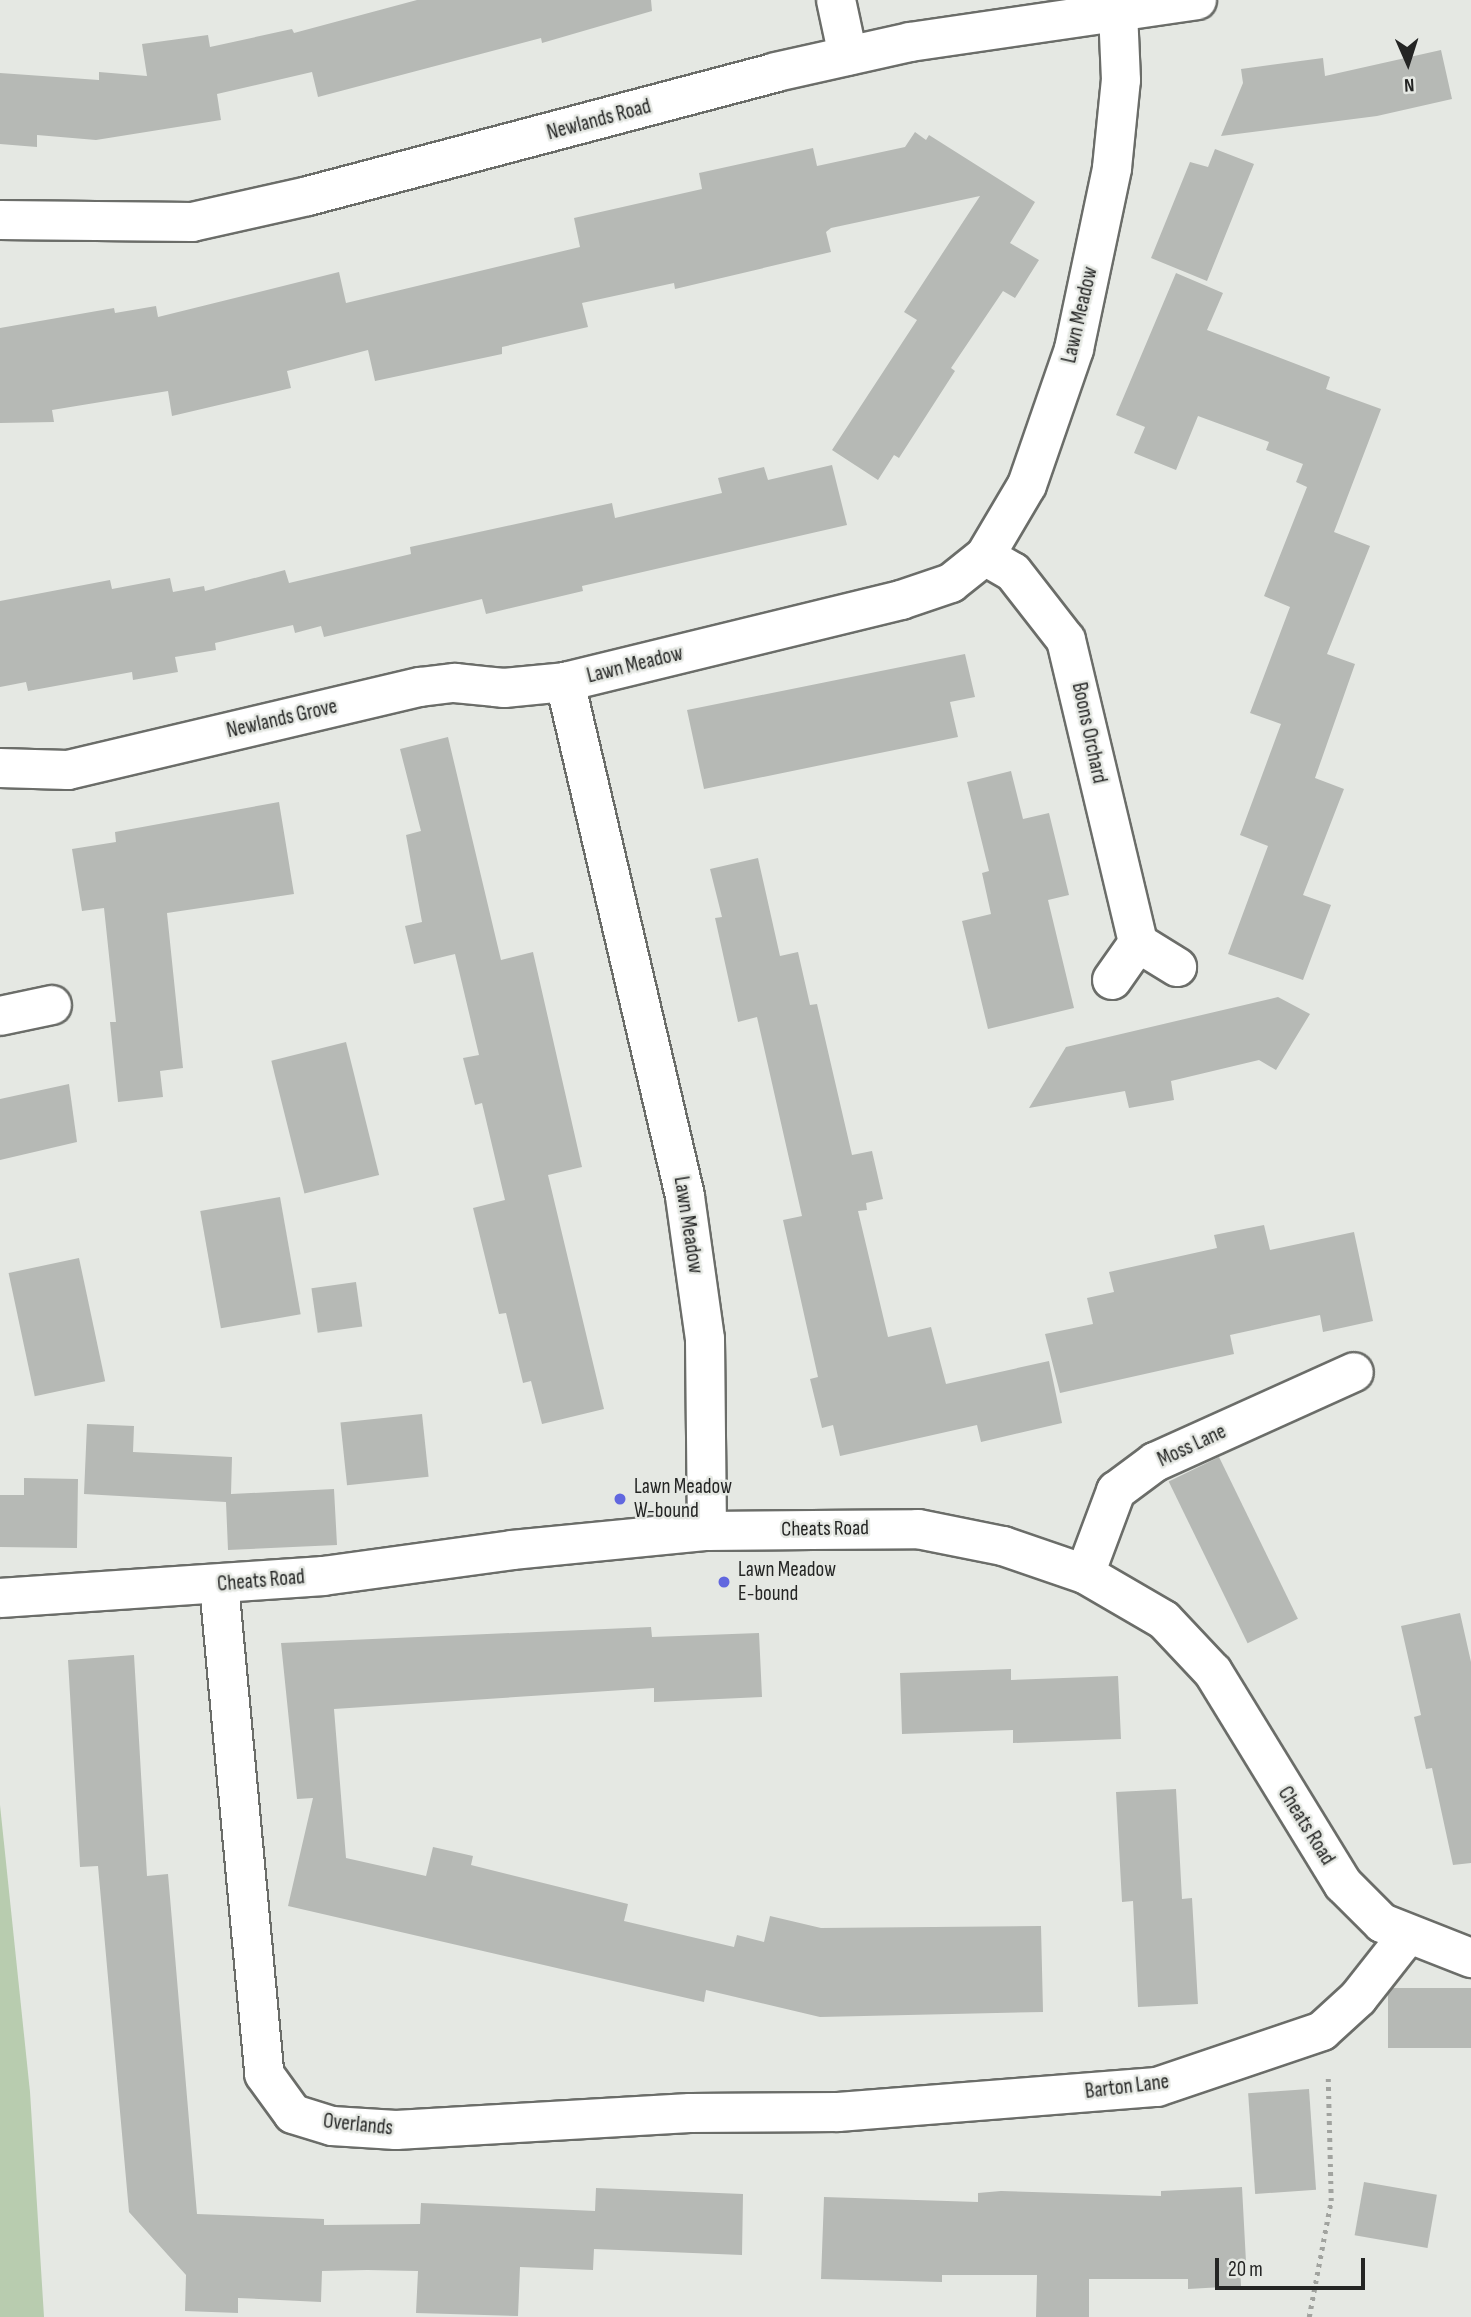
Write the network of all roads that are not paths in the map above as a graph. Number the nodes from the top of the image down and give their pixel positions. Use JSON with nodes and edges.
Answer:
{"nodes":[{"id":1,"x":836,"y":0,"type":"edge"},
{"id":2,"x":1197,"y":0,"type":"edge"},
{"id":3,"x":1118,"y":12,"type":"junction"},
{"id":4,"x":848,"y":56,"type":"junction"},
{"id":5,"x":0,"y":220,"type":"edge"},
{"id":6,"x":985,"y":556,"type":"junction"},
{"id":7,"x":565,"y":681,"type":"junction"},
{"id":8,"x":0,"y":768,"type":"edge"},
{"id":9,"x":1138,"y":943,"type":"junction"},
{"id":10,"x":1177,"y":967,"type":"dead end"},
{"id":11,"x":1112,"y":980,"type":"dead end"},
{"id":12,"x":3,"y":1004,"type":"edge"},
{"id":13,"x":52,"y":1005,"type":"dead end"},
{"id":14,"x":1354,"y":1372,"type":"dead end"},
{"id":15,"x":707,"y":1531,"type":"junction"},
{"id":16,"x":1085,"y":1574,"type":"junction"},
{"id":17,"x":219,"y":1585,"type":"junction"},
{"id":18,"x":0,"y":1598,"type":"edge"},
{"id":19,"x":1407,"y":1936,"type":"junction"},
{"id":20,"x":1471,"y":1958,"type":"edge"},
{"id":21,"x":838,"y":2112,"type":"joint"}],
"edges":[{"from":1,"to":4,"type":"street"},
{"from":2,"to":3,"type":"street","name":"Newlands Road"},
{"from":3,"to":4,"type":"street","name":"Newlands Road"},
{"from":3,"to":6,"type":"street","name":"Lawn Meadow"},
{"from":4,"to":5,"type":"street","name":"Newlands Road"},
{"from":6,"to":7,"type":"street","name":"Lawn Meadow"},
{"from":6,"to":9,"type":"street","name":"Boons Orchard"},
{"from":7,"to":8,"type":"street","name":"Newlands Grove"},
{"from":7,"to":15,"type":"street","name":"Lawn Meadow"},
{"from":9,"to":10,"type":"street"},
{"from":9,"to":11,"type":"street"},
{"from":12,"to":13,"type":"street"},
{"from":14,"to":16,"type":"street","name":"Moss Lane"},
{"from":15,"to":16,"type":"street","name":"Cheats Road"},
{"from":15,"to":17,"type":"street","name":"Cheats Road"},
{"from":16,"to":19,"type":"street","name":"Cheats Road"},
{"from":17,"to":18,"type":"street","name":"Cheats Road"},
{"from":17,"to":21,"type":"street","name":"Overlands"},
{"from":19,"to":20,"type":"street","name":"Cheats Road"},
{"from":19,"to":21,"type":"street","name":"Barton Lane"}]}
